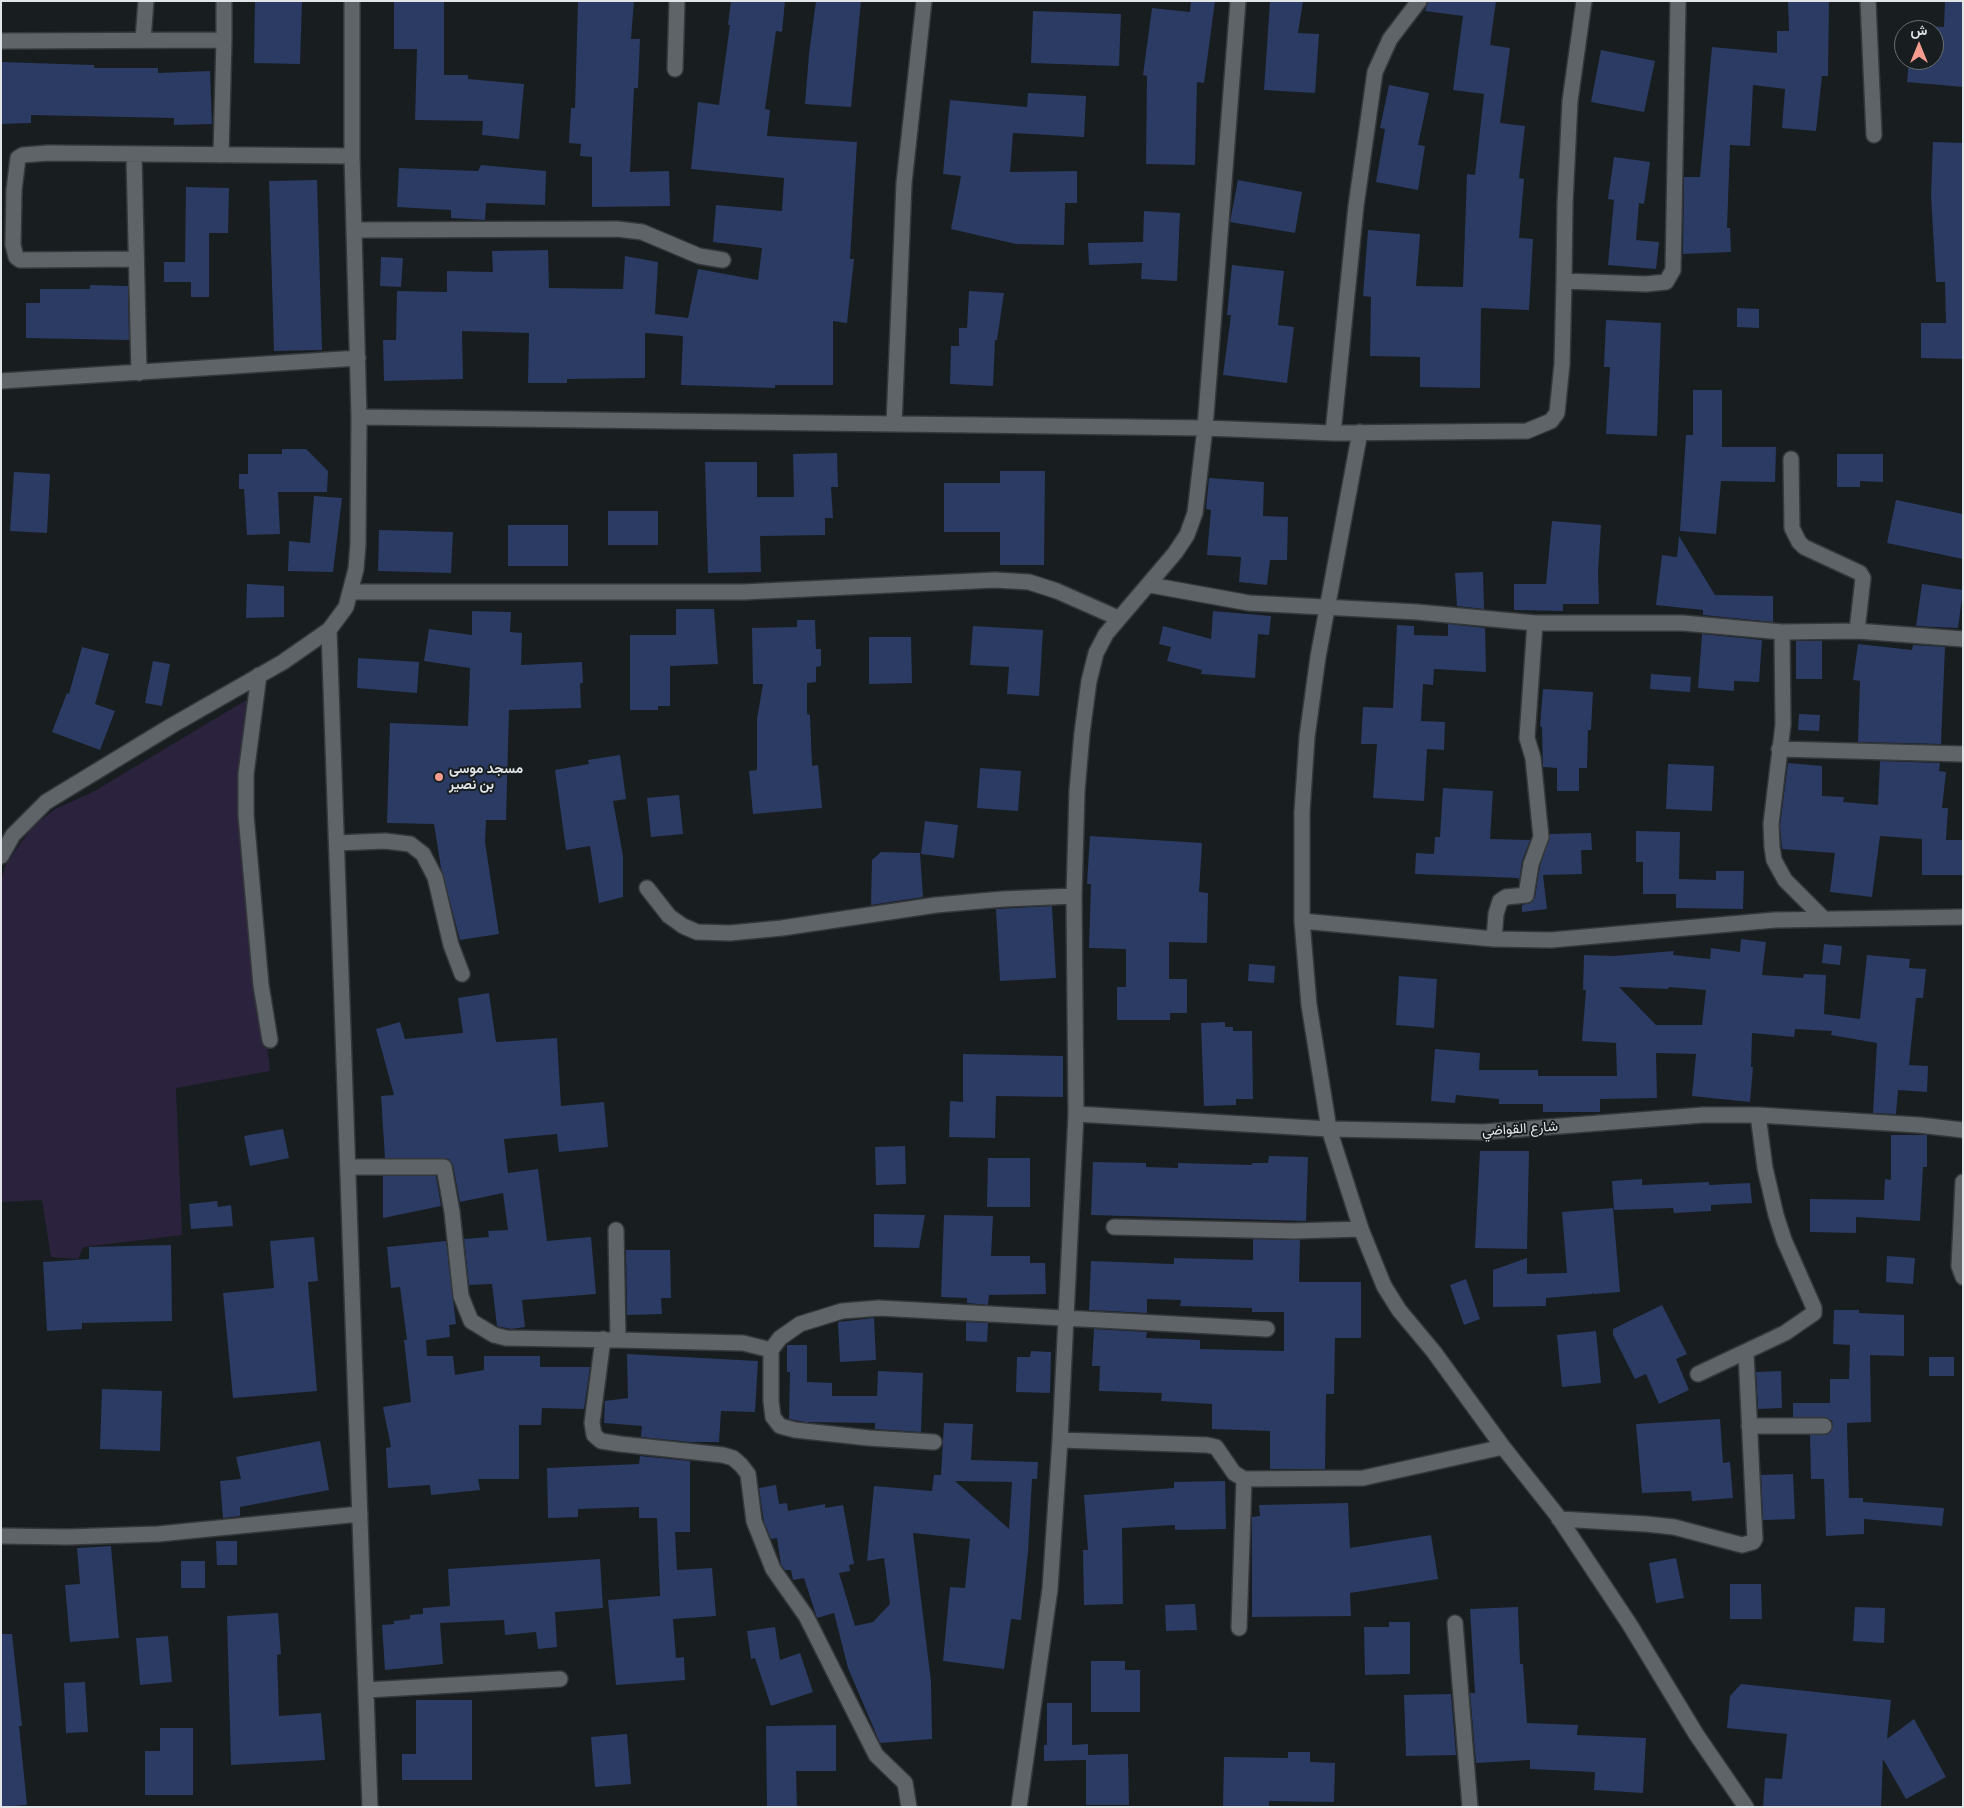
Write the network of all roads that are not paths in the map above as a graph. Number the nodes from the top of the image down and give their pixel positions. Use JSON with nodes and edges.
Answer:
{"nodes":[{"id":1,"x":146,"y":1,"type":"edge"},
{"id":2,"x":224,"y":1,"type":"edge"},
{"id":3,"x":352,"y":1,"type":"edge"},
{"id":4,"x":677,"y":1,"type":"edge"},
{"id":5,"x":924,"y":1,"type":"edge"},
{"id":6,"x":1238,"y":1,"type":"edge"},
{"id":7,"x":1419,"y":1,"type":"edge"},
{"id":8,"x":1584,"y":1,"type":"edge"},
{"id":9,"x":1678,"y":1,"type":"edge"},
{"id":10,"x":1868,"y":1,"type":"edge"},
{"id":11,"x":143,"y":40,"type":"junction"},
{"id":12,"x":224,"y":40,"type":"junction"},
{"id":13,"x":1,"y":41,"type":"edge"},
{"id":14,"x":675,"y":69,"type":"dead end"},
{"id":15,"x":1874,"y":136,"type":"dead end"},
{"id":16,"x":134,"y":155,"type":"junction"},
{"id":17,"x":221,"y":155,"type":"junction"},
{"id":18,"x":352,"y":156,"type":"junction"},
{"id":19,"x":355,"y":230,"type":"junction"},
{"id":20,"x":135,"y":259,"type":"junction"},
{"id":21,"x":723,"y":260,"type":"dead end"},
{"id":22,"x":1564,"y":281,"type":"junction"},
{"id":23,"x":358,"y":358,"type":"junction"},
{"id":24,"x":139,"y":373,"type":"junction"},
{"id":25,"x":1,"y":381,"type":"edge"},
{"id":26,"x":359,"y":416,"type":"junction"},
{"id":27,"x":894,"y":424,"type":"junction"},
{"id":28,"x":1205,"y":428,"type":"junction"},
{"id":29,"x":1360,"y":432,"type":"junction"},
{"id":30,"x":1333,"y":433,"type":"junction"},
{"id":31,"x":1791,"y":459,"type":"dead end"},
{"id":32,"x":1150,"y":585,"type":"junction"},
{"id":33,"x":351,"y":592,"type":"junction"},
{"id":34,"x":1328,"y":606,"type":"junction"},
{"id":35,"x":1118,"y":618,"type":"junction"},
{"id":36,"x":1535,"y":623,"type":"junction"},
{"id":37,"x":329,"y":630,"type":"junction"},
{"id":38,"x":1857,"y":631,"type":"junction"},
{"id":39,"x":1782,"y":632,"type":"junction"},
{"id":40,"x":1963,"y":638,"type":"edge"},
{"id":41,"x":260,"y":675,"type":"junction"},
{"id":42,"x":1779,"y":749,"type":"junction"},
{"id":43,"x":1963,"y":754,"type":"edge"},
{"id":44,"x":337,"y":843,"type":"junction"},
{"id":45,"x":1,"y":856,"type":"edge"},
{"id":46,"x":647,"y":888,"type":"dead end"},
{"id":47,"x":1074,"y":896,"type":"junction"},
{"id":48,"x":1963,"y":917,"type":"edge"},
{"id":49,"x":1824,"y":919,"type":"junction"},
{"id":50,"x":1302,"y":921,"type":"junction"},
{"id":51,"x":1494,"y":939,"type":"junction"},
{"id":52,"x":462,"y":974,"type":"dead end"},
{"id":53,"x":270,"y":1040,"type":"dead end"},
{"id":54,"x":1076,"y":1114,"type":"junction"},
{"id":55,"x":1758,"y":1115,"type":"junction"},
{"id":56,"x":1328,"y":1129,"type":"junction"},
{"id":57,"x":1963,"y":1130,"type":"edge"},
{"id":58,"x":350,"y":1167,"type":"junction"},
{"id":59,"x":1963,"y":1182,"type":"edge"},
{"id":60,"x":1114,"y":1227,"type":"dead end"},
{"id":61,"x":1360,"y":1229,"type":"junction"},
{"id":62,"x":616,"y":1230,"type":"dead end"},
{"id":63,"x":1963,"y":1277,"type":"edge"},
{"id":64,"x":1066,"y":1316,"type":"junction"},
{"id":65,"x":1266,"y":1329,"type":"dead end"},
{"id":66,"x":611,"y":1339,"type":"junction"},
{"id":67,"x":771,"y":1350,"type":"junction"},
{"id":68,"x":1746,"y":1353,"type":"junction"},
{"id":69,"x":1698,"y":1374,"type":"dead end"},
{"id":70,"x":1749,"y":1426,"type":"junction"},
{"id":71,"x":1824,"y":1426,"type":"dead end"},
{"id":72,"x":1060,"y":1440,"type":"junction"},
{"id":73,"x":934,"y":1442,"type":"dead end"},
{"id":74,"x":1503,"y":1447,"type":"junction"},
{"id":75,"x":1244,"y":1479,"type":"junction"},
{"id":76,"x":360,"y":1514,"type":"junction"},
{"id":77,"x":1559,"y":1519,"type":"junction"},
{"id":78,"x":1,"y":1536,"type":"edge"},
{"id":79,"x":1455,"y":1623,"type":"dead end"},
{"id":80,"x":1239,"y":1628,"type":"dead end"},
{"id":81,"x":560,"y":1679,"type":"dead end"},
{"id":82,"x":366,"y":1690,"type":"junction"},
{"id":83,"x":370,"y":1807,"type":"edge"},
{"id":84,"x":908,"y":1807,"type":"edge"},
{"id":85,"x":1019,"y":1807,"type":"edge"},
{"id":86,"x":1470,"y":1807,"type":"edge"},
{"id":87,"x":1746,"y":1807,"type":"edge"}],
"edges":[{"from":1,"to":11,"type":"street"},
{"from":2,"to":12,"type":"street"},
{"from":3,"to":18,"type":"street"},
{"from":4,"to":14,"type":"street"},
{"from":5,"to":27,"type":"street"},
{"from":6,"to":28,"type":"street"},
{"from":7,"to":30,"type":"street"},
{"from":8,"to":22,"type":"street"},
{"from":9,"to":22,"type":"street"},
{"from":10,"to":15,"type":"street"},
{"from":11,"to":12,"type":"street"},
{"from":11,"to":13,"type":"street"},
{"from":12,"to":17,"type":"street"},
{"from":16,"to":17,"type":"street"},
{"from":16,"to":20,"type":"street"},
{"from":16,"to":20,"type":"street"},
{"from":17,"to":18,"type":"street"},
{"from":18,"to":19,"type":"street"},
{"from":19,"to":21,"type":"street"},
{"from":19,"to":23,"type":"street"},
{"from":20,"to":24,"type":"street"},
{"from":22,"to":29,"type":"street"},
{"from":23,"to":24,"type":"street"},
{"from":23,"to":26,"type":"street"},
{"from":24,"to":25,"type":"street"},
{"from":26,"to":27,"type":"street"},
{"from":26,"to":33,"type":"street"},
{"from":27,"to":28,"type":"street"},
{"from":28,"to":30,"type":"street"},
{"from":28,"to":32,"type":"street"},
{"from":29,"to":30,"type":"street"},
{"from":29,"to":34,"type":"street"},
{"from":31,"to":38,"type":"street"},
{"from":32,"to":34,"type":"street"},
{"from":32,"to":35,"type":"street"},
{"from":33,"to":35,"type":"street"},
{"from":33,"to":37,"type":"street"},
{"from":34,"to":36,"type":"street"},
{"from":34,"to":50,"type":"street"},
{"from":35,"to":47,"type":"street"},
{"from":36,"to":39,"type":"street"},
{"from":36,"to":51,"type":"street"},
{"from":37,"to":41,"type":"street"},
{"from":37,"to":44,"type":"street"},
{"from":38,"to":39,"type":"street"},
{"from":38,"to":40,"type":"street"},
{"from":39,"to":42,"type":"street"},
{"from":41,"to":45,"type":"street"},
{"from":41,"to":53,"type":"street"},
{"from":42,"to":43,"type":"street"},
{"from":42,"to":49,"type":"street"},
{"from":44,"to":52,"type":"street"},
{"from":44,"to":58,"type":"street"},
{"from":46,"to":47,"type":"street"},
{"from":47,"to":54,"type":"street"},
{"from":48,"to":49,"type":"street"},
{"from":49,"to":51,"type":"street"},
{"from":50,"to":51,"type":"street"},
{"from":50,"to":56,"type":"street"},
{"from":54,"to":56,"type":"street","name":"شارع القواضي"},
{"from":54,"to":64,"type":"street"},
{"from":55,"to":56,"type":"street","name":"شارع القواضي"},
{"from":55,"to":57,"type":"street","name":"شارع القواضي"},
{"from":55,"to":68,"type":"street"},
{"from":56,"to":61,"type":"street"},
{"from":58,"to":66,"type":"street"},
{"from":58,"to":76,"type":"street"},
{"from":59,"to":63,"type":"street"},
{"from":60,"to":61,"type":"street"},
{"from":61,"to":74,"type":"street"},
{"from":62,"to":66,"type":"street"},
{"from":64,"to":65,"type":"street"},
{"from":64,"to":67,"type":"street"},
{"from":64,"to":72,"type":"street"},
{"from":66,"to":67,"type":"street"},
{"from":66,"to":84,"type":"street"},
{"from":67,"to":73,"type":"street"},
{"from":68,"to":69,"type":"street"},
{"from":68,"to":70,"type":"street"},
{"from":70,"to":71,"type":"street"},
{"from":70,"to":77,"type":"street"},
{"from":72,"to":75,"type":"street"},
{"from":72,"to":85,"type":"street"},
{"from":74,"to":75,"type":"street"},
{"from":74,"to":77,"type":"street"},
{"from":75,"to":80,"type":"street"},
{"from":76,"to":78,"type":"street"},
{"from":76,"to":82,"type":"street"},
{"from":77,"to":87,"type":"street"},
{"from":79,"to":86,"type":"street"},
{"from":81,"to":82,"type":"street"},
{"from":82,"to":83,"type":"street"}]}
